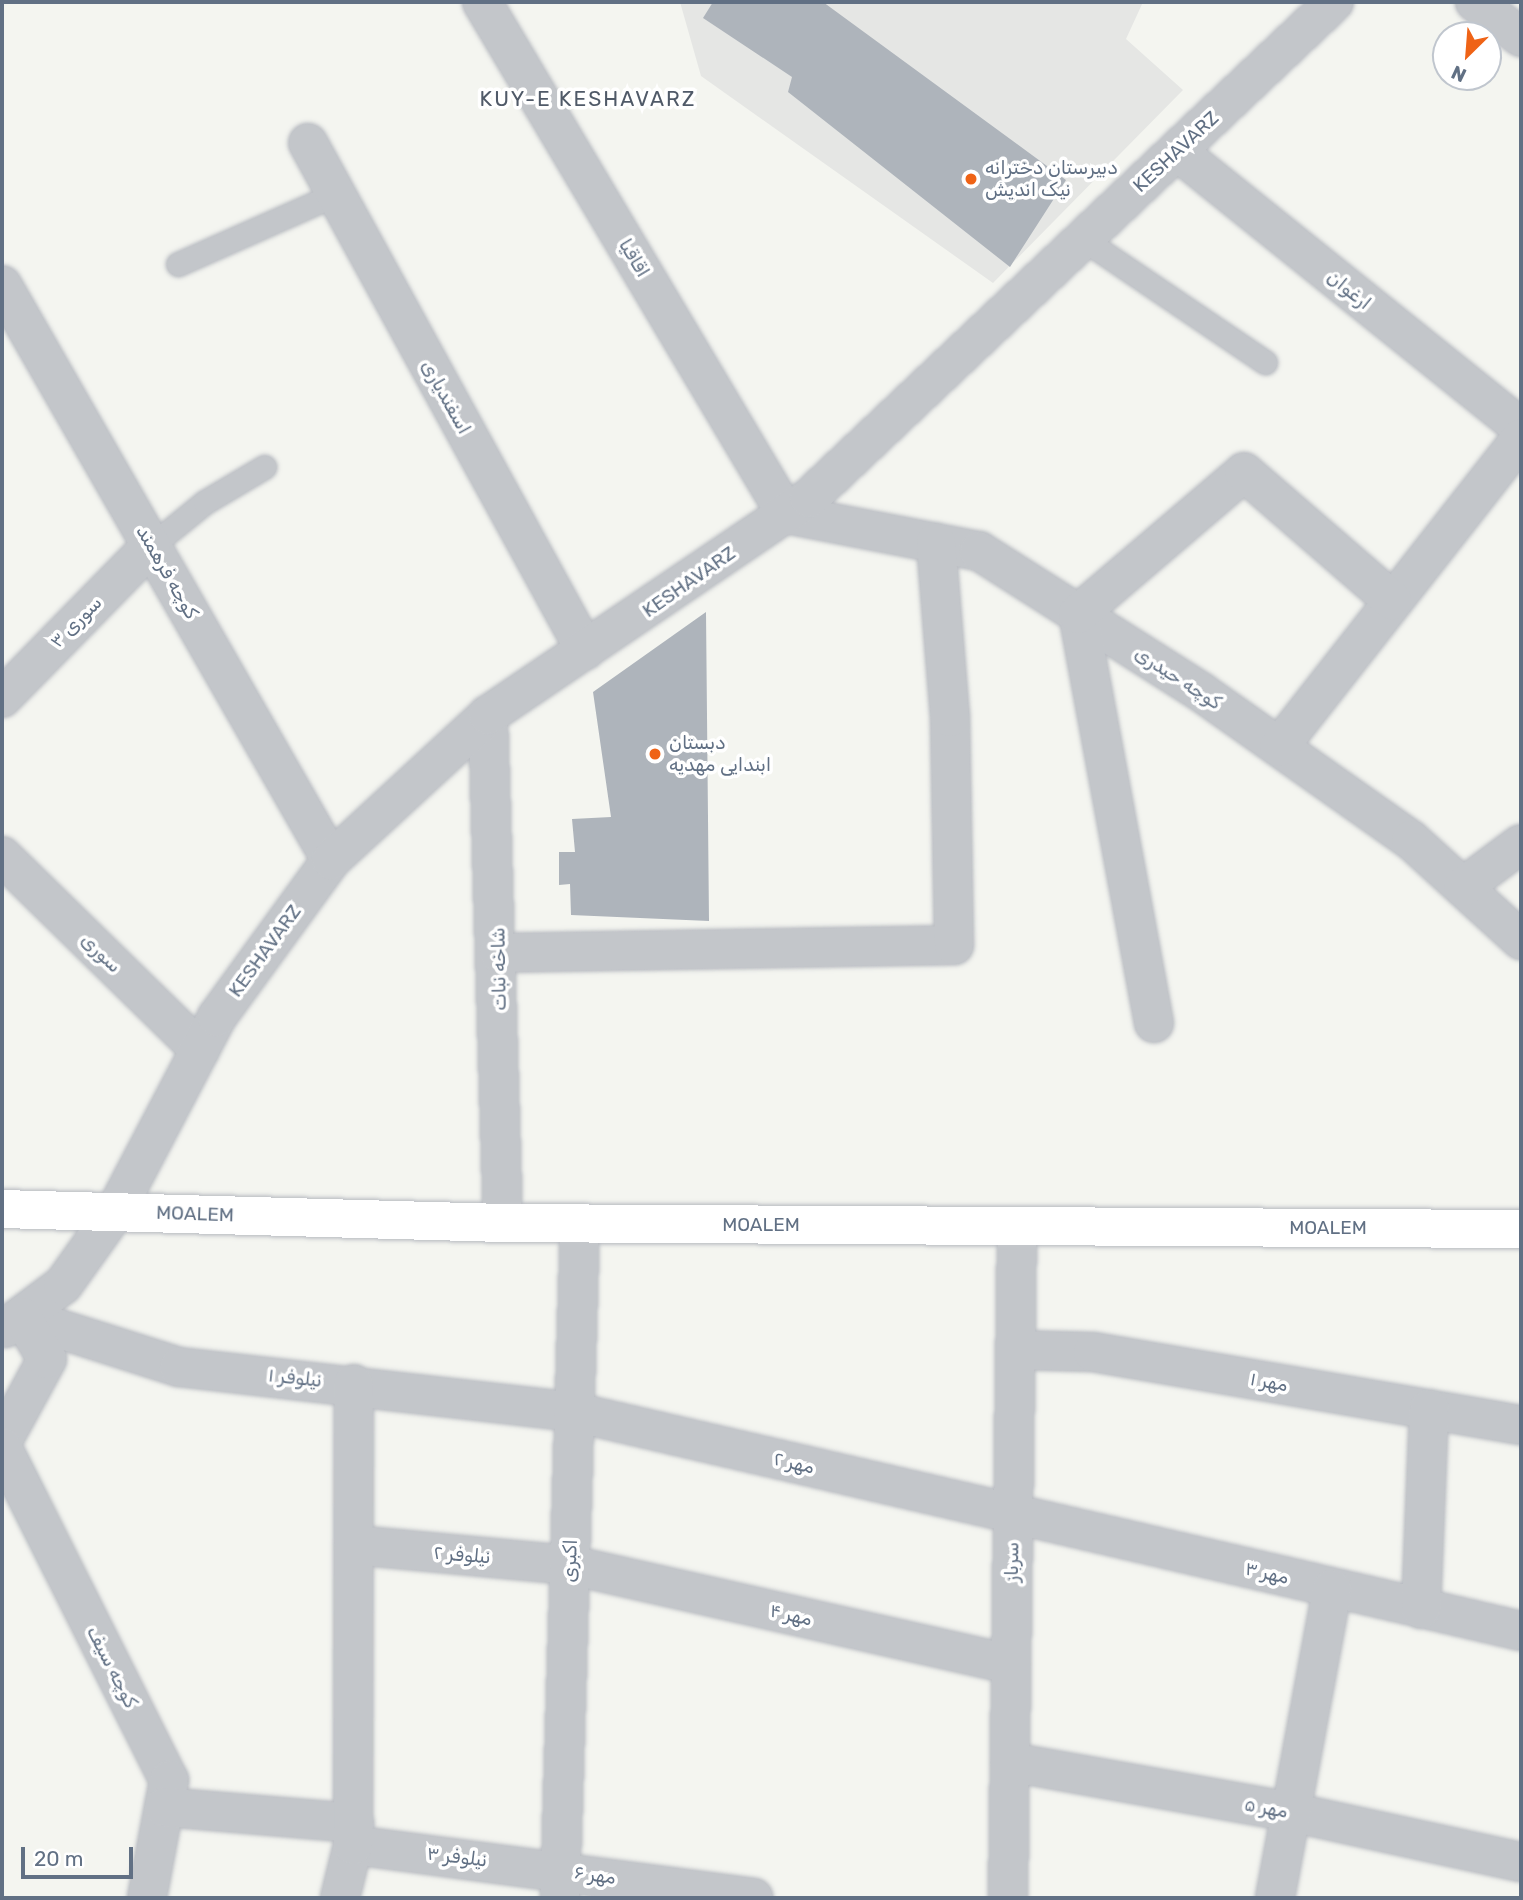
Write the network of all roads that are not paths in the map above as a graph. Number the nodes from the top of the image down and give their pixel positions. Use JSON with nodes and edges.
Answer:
{"nodes":[{"id":1,"x":482,"y":2,"type":"edge"},
{"id":2,"x":1334,"y":2,"type":"edge"},
{"id":3,"x":1475,"y":2,"type":"edge"},
{"id":4,"x":1521,"y":37,"type":"edge"},
{"id":5,"x":308,"y":143,"type":"dead end"},
{"id":6,"x":1177,"y":151,"type":"junction"},
{"id":7,"x":336,"y":194,"type":"junction"},
{"id":8,"x":1083,"y":239,"type":"junction"},
{"id":9,"x":178,"y":264,"type":"dead end"},
{"id":10,"x":2,"y":285,"type":"edge"},
{"id":11,"x":1265,"y":362,"type":"dead end"},
{"id":12,"x":1521,"y":428,"type":"edge"},
{"id":13,"x":1521,"y":438,"type":"edge"},
{"id":14,"x":264,"y":467,"type":"dead end"},
{"id":15,"x":786,"y":514,"type":"junction"},
{"id":16,"x":936,"y":543,"type":"junction"},
{"id":17,"x":151,"y":546,"type":"junction"},
{"id":18,"x":1392,"y":600,"type":"junction"},
{"id":19,"x":1078,"y":614,"type":"junction"},
{"id":20,"x":585,"y":650,"type":"junction"},
{"id":21,"x":2,"y":698,"type":"edge"},
{"id":22,"x":488,"y":715,"type":"junction"},
{"id":23,"x":1279,"y":747,"type":"junction"},
{"id":24,"x":1521,"y":844,"type":"edge"},
{"id":25,"x":2,"y":856,"type":"edge"},
{"id":26,"x":331,"y":860,"type":"junction"},
{"id":27,"x":1463,"y":887,"type":"junction"},
{"id":28,"x":1521,"y":940,"type":"edge"},
{"id":29,"x":499,"y":953,"type":"junction"},
{"id":30,"x":1154,"y":1023,"type":"dead end"},
{"id":31,"x":200,"y":1050,"type":"junction"},
{"id":32,"x":2,"y":1209,"type":"edge"},
{"id":33,"x":115,"y":1212,"type":"junction"},
{"id":34,"x":503,"y":1223,"type":"junction"},
{"id":35,"x":580,"y":1224,"type":"junction"},
{"id":36,"x":1017,"y":1226,"type":"junction"},
{"id":37,"x":1521,"y":1229,"type":"edge"},
{"id":38,"x":12,"y":1323,"type":"edge"},
{"id":39,"x":1015,"y":1350,"type":"junction"},
{"id":40,"x":354,"y":1384,"type":"junction"},
{"id":41,"x":1429,"y":1409,"type":"junction"},
{"id":42,"x":574,"y":1412,"type":"junction"},
{"id":43,"x":1521,"y":1425,"type":"edge"},
{"id":44,"x":2,"y":1444,"type":"edge"},
{"id":45,"x":1013,"y":1514,"type":"junction"},
{"id":46,"x":354,"y":1545,"type":"junction"},
{"id":47,"x":570,"y":1565,"type":"junction"},
{"id":48,"x":1332,"y":1589,"type":"junction"},
{"id":49,"x":1421,"y":1609,"type":"junction"},
{"id":50,"x":1521,"y":1632,"type":"edge"},
{"id":51,"x":1011,"y":1664,"type":"junction"},
{"id":52,"x":1010,"y":1762,"type":"junction"},
{"id":53,"x":164,"y":1807,"type":"junction"},
{"id":54,"x":1291,"y":1812,"type":"junction"},
{"id":55,"x":354,"y":1834,"type":"junction"},
{"id":56,"x":1521,"y":1862,"type":"edge"},
{"id":57,"x":561,"y":1884,"type":"edge"},
{"id":58,"x":148,"y":1898,"type":"edge"},
{"id":59,"x":340,"y":1898,"type":"edge"},
{"id":60,"x":754,"y":1898,"type":"edge"},
{"id":61,"x":1008,"y":1898,"type":"edge"},
{"id":62,"x":1275,"y":1898,"type":"edge"}],
"edges":[{"from":1,"to":15,"type":"street","name":"اقاقیا"},
{"from":2,"to":6,"type":"street","name":"KESHAVARZ"},
{"from":3,"to":4,"type":"street"},
{"from":5,"to":7,"type":"street","name":"اسفندیاری"},
{"from":6,"to":8,"type":"street","name":"KESHAVARZ"},
{"from":6,"to":12,"type":"street","name":"ارغوان"},
{"from":7,"to":9,"type":"lane"},
{"from":7,"to":20,"type":"street","name":"اسفندیاری"},
{"from":8,"to":11,"type":"lane"},
{"from":8,"to":15,"type":"street","name":"KESHAVARZ"},
{"from":10,"to":17,"type":"street","name":"کوچه فرهمند"},
{"from":13,"to":18,"type":"street"},
{"from":14,"to":17,"type":"lane"},
{"from":15,"to":16,"type":"street","name":"کوچه حیدری"},
{"from":15,"to":20,"type":"street","name":"KESHAVARZ"},
{"from":16,"to":19,"type":"street","name":"کوچه حیدری"},
{"from":16,"to":29,"type":"street"},
{"from":17,"to":21,"type":"street","name":"سوری ۳"},
{"from":17,"to":26,"type":"street","name":"کوچه فرهمند"},
{"from":18,"to":19,"type":"street"},
{"from":18,"to":23,"type":"street"},
{"from":19,"to":23,"type":"street","name":"کوچه حیدری"},
{"from":19,"to":30,"type":"street"},
{"from":20,"to":22,"type":"street","name":"KESHAVARZ"},
{"from":22,"to":26,"type":"street","name":"KESHAVARZ"},
{"from":22,"to":29,"type":"street","name":"شاخه نبات"},
{"from":23,"to":27,"type":"street","name":"کوچه حیدری"},
{"from":24,"to":27,"type":"street"},
{"from":25,"to":31,"type":"street","name":"سوری"},
{"from":26,"to":31,"type":"street","name":"KESHAVARZ"},
{"from":27,"to":28,"type":"street","name":"کوچه حیدری"},
{"from":29,"to":34,"type":"street","name":"شاخه نبات"},
{"from":31,"to":33,"type":"street","name":"KESHAVARZ"},
{"from":32,"to":33,"type":"main road","name":"MOALEM"},
{"from":33,"to":34,"type":"main road","name":"MOALEM"},
{"from":33,"to":38,"type":"street","name":"KESHAVARZ"},
{"from":34,"to":35,"type":"main road","name":"MOALEM"},
{"from":35,"to":36,"type":"main road","name":"MOALEM"},
{"from":35,"to":42,"type":"street","name":"اکبری"},
{"from":36,"to":37,"type":"main road","name":"MOALEM"},
{"from":36,"to":39,"type":"street","name":"سرباز"},
{"from":38,"to":40,"type":"street","name":"نیلوفر ۱"},
{"from":38,"to":44,"type":"street","name":"کوچه سیف"},
{"from":39,"to":41,"type":"street","name":"مهر ۱"},
{"from":39,"to":45,"type":"street","name":"سرباز"},
{"from":40,"to":42,"type":"street","name":"نیلوفر ۱"},
{"from":40,"to":46,"type":"street"},
{"from":41,"to":43,"type":"street","name":"مهر ۱"},
{"from":41,"to":49,"type":"street"},
{"from":42,"to":45,"type":"street","name":"مهر ۲"},
{"from":42,"to":47,"type":"street","name":"اکبری"},
{"from":44,"to":53,"type":"street","name":"کوچه سیف"},
{"from":45,"to":48,"type":"street","name":"مهر ۳"},
{"from":45,"to":51,"type":"street","name":"سرباز"},
{"from":46,"to":47,"type":"street","name":"نیلوفر ۲"},
{"from":46,"to":55,"type":"street"},
{"from":47,"to":51,"type":"street","name":"مهر ۴"},
{"from":47,"to":57,"type":"street","name":"اکبری"},
{"from":48,"to":49,"type":"street","name":"مهر ۳"},
{"from":48,"to":54,"type":"street"},
{"from":49,"to":50,"type":"street","name":"مهر ۳"},
{"from":51,"to":52,"type":"street","name":"سرباز"},
{"from":52,"to":54,"type":"street","name":"مهر ۵"},
{"from":52,"to":61,"type":"street","name":"سرباز"},
{"from":53,"to":55,"type":"street","name":"نیلوفر ۳"},
{"from":53,"to":58,"type":"street","name":"کوچه سیف"},
{"from":54,"to":56,"type":"street","name":"مهر ۵"},
{"from":54,"to":62,"type":"street"},
{"from":55,"to":57,"type":"street","name":"نیلوفر ۳"},
{"from":55,"to":59,"type":"street"},
{"from":57,"to":60,"type":"street","name":"مهر ۶"}]}
